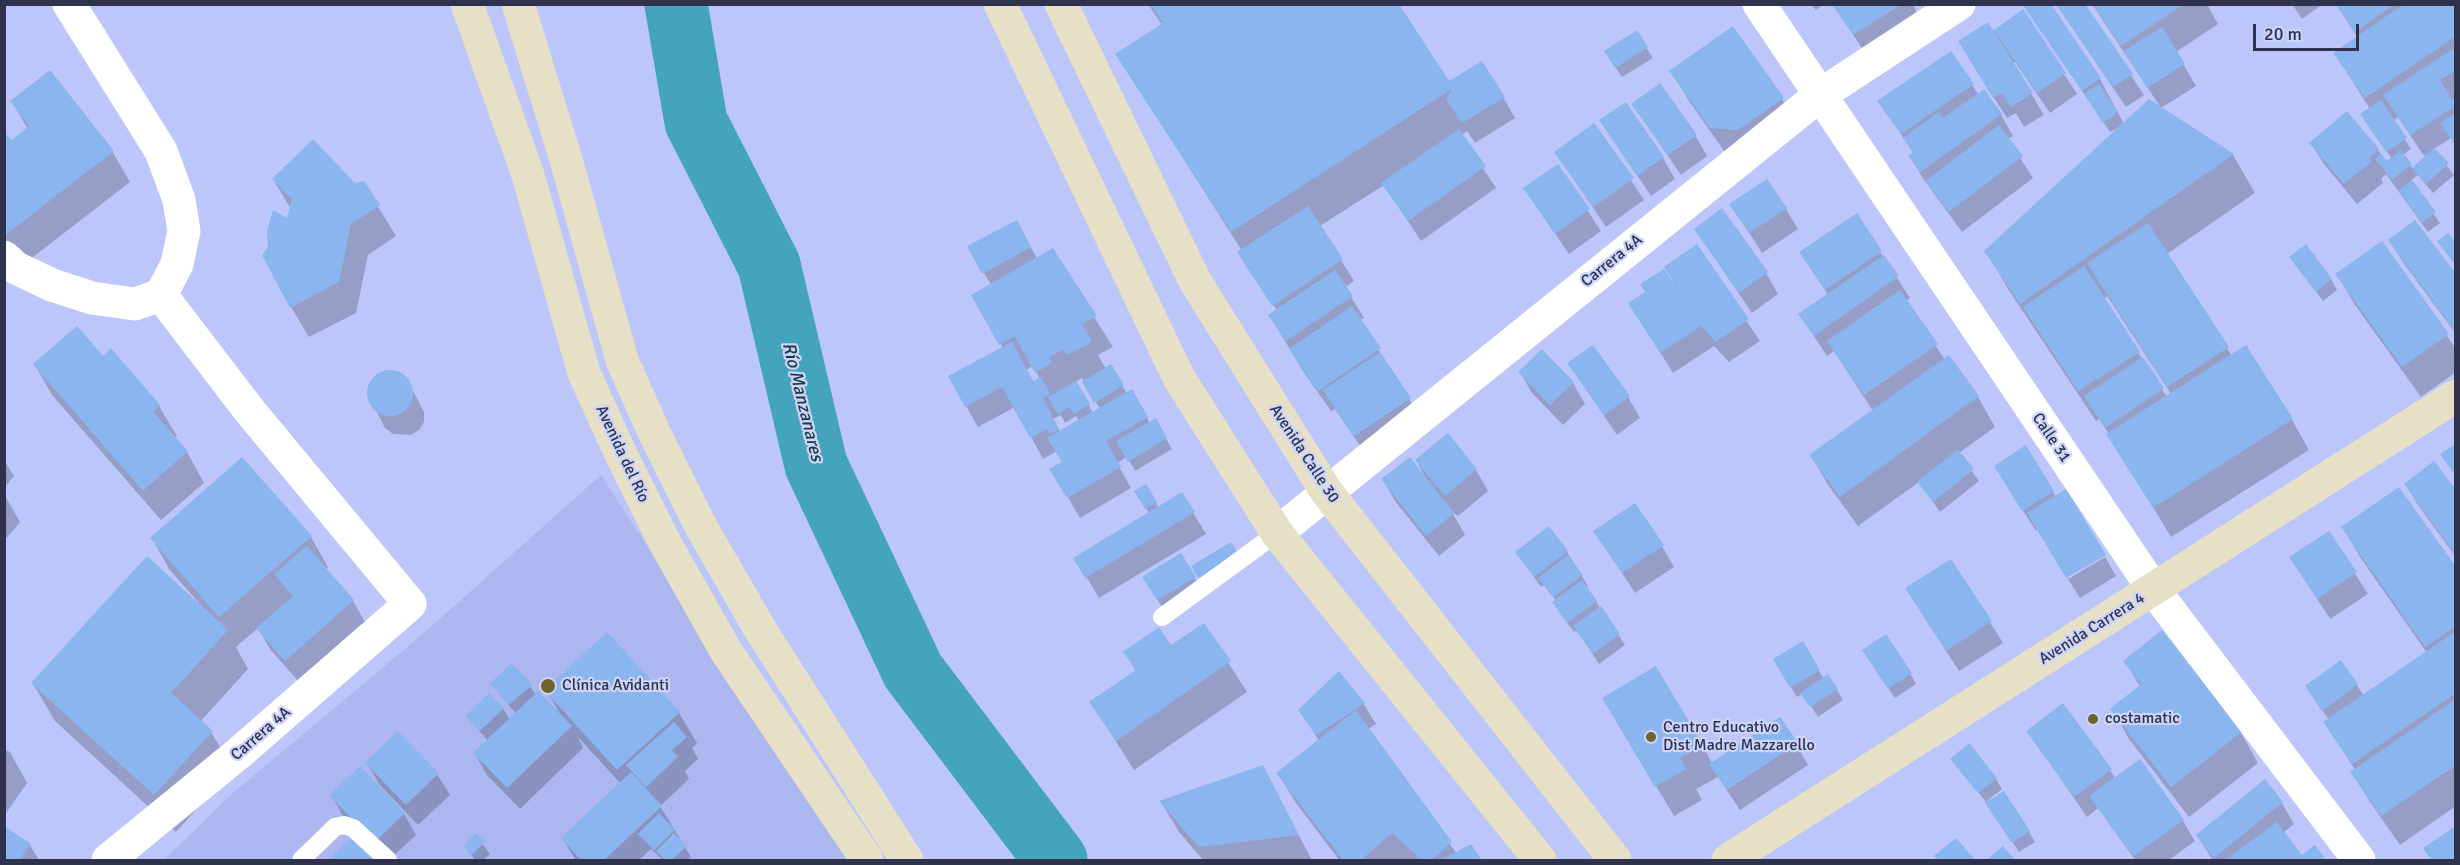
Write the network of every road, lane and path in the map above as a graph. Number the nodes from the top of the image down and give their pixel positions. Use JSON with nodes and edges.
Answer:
{"nodes":[{"id":1,"x":69,"y":4,"type":"edge"},
{"id":2,"x":467,"y":4,"type":"edge"},
{"id":3,"x":518,"y":4,"type":"edge"},
{"id":4,"x":1000,"y":4,"type":"edge"},
{"id":5,"x":1061,"y":4,"type":"edge"},
{"id":6,"x":1759,"y":4,"type":"edge"},
{"id":7,"x":1959,"y":4,"type":"edge"},
{"id":8,"x":1820,"y":95,"type":"junction"},
{"id":9,"x":4,"y":257,"type":"edge"},
{"id":10,"x":161,"y":295,"type":"junction"},
{"id":11,"x":2456,"y":396,"type":"edge"},
{"id":12,"x":1326,"y":491,"type":"junction"},
{"id":13,"x":1277,"y":533,"type":"junction"},
{"id":14,"x":2154,"y":590,"type":"junction"},
{"id":15,"x":1162,"y":616,"type":"dead end"},
{"id":16,"x":1530,"y":853,"type":"edge"},
{"id":17,"x":108,"y":861,"type":"edge"},
{"id":18,"x":301,"y":861,"type":"edge"},
{"id":19,"x":388,"y":861,"type":"edge"},
{"id":20,"x":867,"y":861,"type":"edge"},
{"id":21,"x":907,"y":861,"type":"edge"},
{"id":22,"x":1615,"y":861,"type":"edge"},
{"id":23,"x":1728,"y":861,"type":"edge"},
{"id":24,"x":2359,"y":861,"type":"edge"}],
"edges":[{"from":1,"to":10,"type":"street"},
{"from":2,"to":20,"type":"main road","name":"Avenida del Río"},
{"from":3,"to":21,"type":"main road"},
{"from":4,"to":13,"type":"main road"},
{"from":5,"to":12,"type":"main road","name":"Avenida Calle 30"},
{"from":6,"to":8,"type":"street","name":"Calle 31"},
{"from":7,"to":8,"type":"street","name":"Carrera 4A"},
{"from":8,"to":12,"type":"street","name":"Carrera 4A"},
{"from":8,"to":14,"type":"street","name":"Calle 31"},
{"from":9,"to":10,"type":"street"},
{"from":10,"to":17,"type":"street","name":"Carrera 4A"},
{"from":11,"to":14,"type":"main road","name":"Avenida Carrera 4"},
{"from":12,"to":13,"type":"street","name":"Carrera 4A"},
{"from":12,"to":22,"type":"main road","name":"Avenida Calle 30"},
{"from":13,"to":15,"type":"lane"},
{"from":13,"to":16,"type":"main road"},
{"from":14,"to":23,"type":"main road","name":"Avenida Carrera 4"},
{"from":14,"to":24,"type":"street","name":"Calle 31"},
{"from":18,"to":19,"type":"lane"}]}
